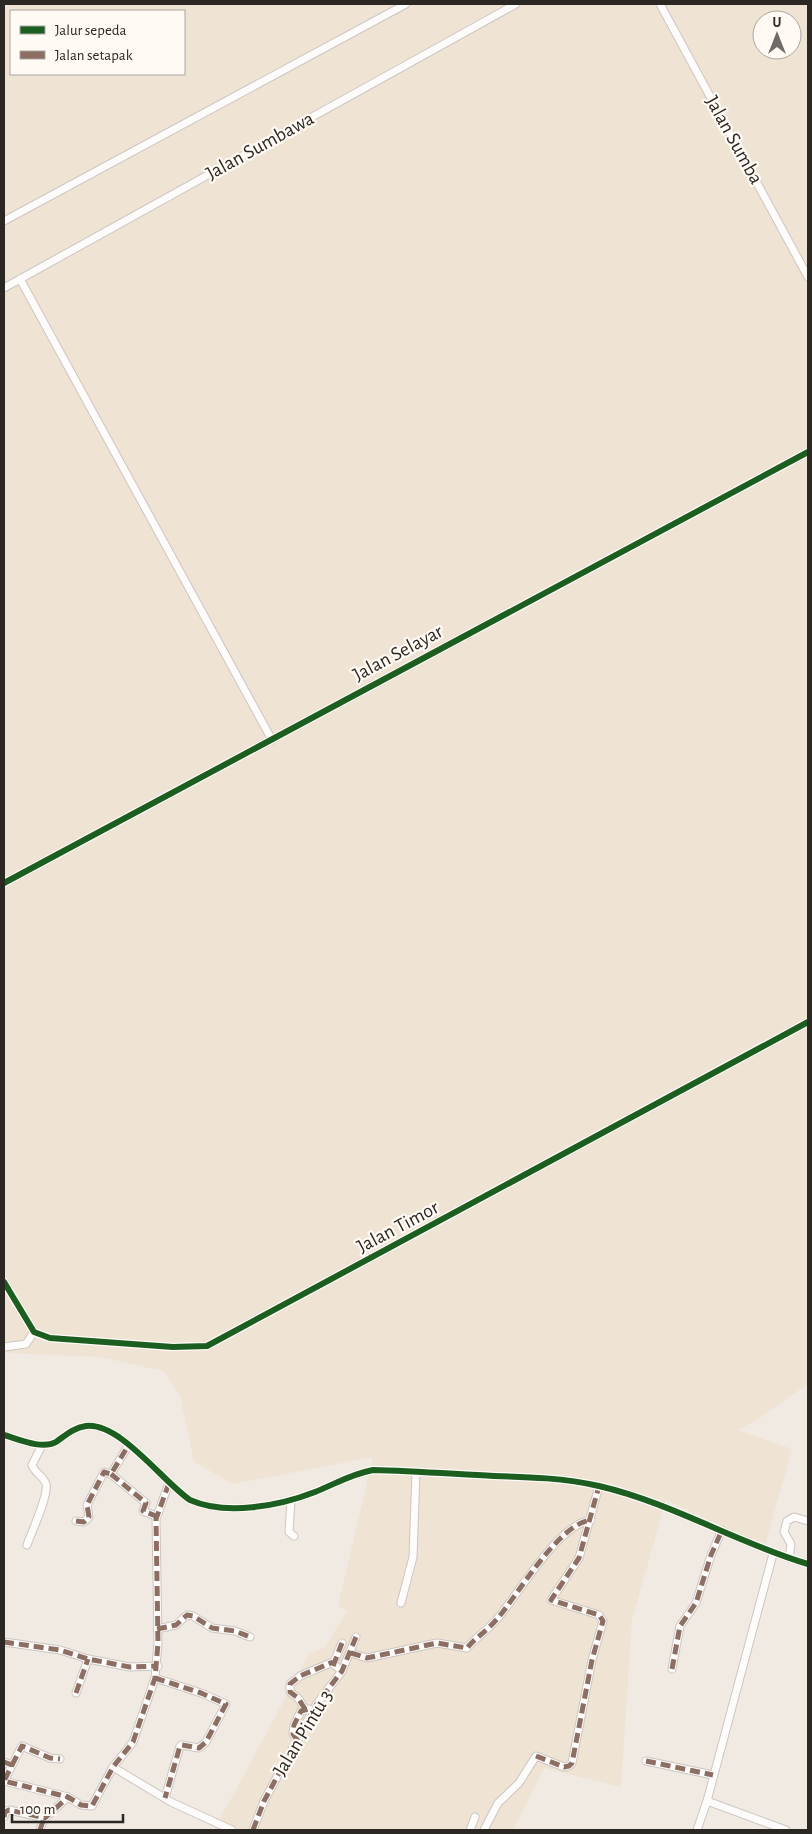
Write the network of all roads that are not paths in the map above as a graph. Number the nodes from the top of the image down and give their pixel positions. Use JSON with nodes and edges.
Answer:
{"nodes":[{"id":1,"x":406,"y":4,"type":"edge"},
{"id":2,"x":516,"y":4,"type":"edge"},
{"id":3,"x":660,"y":4,"type":"edge"},
{"id":4,"x":4,"y":222,"type":"edge"},
{"id":5,"x":808,"y":277,"type":"edge"},
{"id":6,"x":20,"y":279,"type":"junction"},
{"id":7,"x":4,"y":288,"type":"edge"},
{"id":8,"x":808,"y":452,"type":"edge"},
{"id":9,"x":272,"y":740,"type":"junction"},
{"id":10,"x":4,"y":883,"type":"edge"},
{"id":11,"x":808,"y":1022,"type":"edge"},
{"id":12,"x":4,"y":1282,"type":"edge"},
{"id":13,"x":34,"y":1332,"type":"junction"},
{"id":14,"x":4,"y":1347,"type":"edge"},
{"id":15,"x":4,"y":1435,"type":"edge"},
{"id":16,"x":42,"y":1445,"type":"junction"},
{"id":17,"x":128,"y":1446,"type":"junction"},
{"id":18,"x":416,"y":1472,"type":"junction"},
{"id":19,"x":111,"y":1474,"type":"junction"},
{"id":20,"x":169,"y":1483,"type":"junction"},
{"id":21,"x":599,"y":1486,"type":"junction"},
{"id":22,"x":291,"y":1500,"type":"junction"},
{"id":23,"x":156,"y":1516,"type":"junction"},
{"id":24,"x":591,"y":1520,"type":"junction"},
{"id":25,"x":76,"y":1521,"type":"dead end"},
{"id":26,"x":808,"y":1521,"type":"edge"},
{"id":27,"x":722,"y":1530,"type":"junction"},
{"id":28,"x":294,"y":1536,"type":"dead end"},
{"id":29,"x":26,"y":1545,"type":"dead end"},
{"id":30,"x":773,"y":1554,"type":"junction"},
{"id":31,"x":789,"y":1558,"type":"junction"},
{"id":32,"x":808,"y":1564,"type":"edge"},
{"id":33,"x":401,"y":1603,"type":"dead end"},
{"id":34,"x":157,"y":1629,"type":"junction"},
{"id":35,"x":250,"y":1637,"type":"dead end"},
{"id":36,"x":356,"y":1637,"type":"dead end"},
{"id":37,"x":4,"y":1642,"type":"edge"},
{"id":38,"x":342,"y":1644,"type":"dead end"},
{"id":39,"x":351,"y":1653,"type":"junction"},
{"id":40,"x":88,"y":1659,"type":"junction"},
{"id":41,"x":333,"y":1662,"type":"junction"},
{"id":42,"x":158,"y":1666,"type":"junction"},
{"id":43,"x":672,"y":1670,"type":"dead end"},
{"id":44,"x":342,"y":1671,"type":"junction"},
{"id":45,"x":155,"y":1678,"type":"junction"},
{"id":46,"x":76,"y":1693,"type":"dead end"},
{"id":47,"x":305,"y":1709,"type":"junction"},
{"id":48,"x":313,"y":1710,"type":"junction"},
{"id":49,"x":298,"y":1741,"type":"junction"},
{"id":50,"x":60,"y":1759,"type":"dead end"},
{"id":51,"x":646,"y":1761,"type":"dead end"},
{"id":52,"x":4,"y":1762,"type":"edge"},
{"id":53,"x":12,"y":1765,"type":"junction"},
{"id":54,"x":113,"y":1767,"type":"junction"},
{"id":55,"x":713,"y":1775,"type":"junction"},
{"id":56,"x":4,"y":1781,"type":"edge"},
{"id":57,"x":68,"y":1797,"type":"junction"},
{"id":58,"x":165,"y":1798,"type":"junction"},
{"id":59,"x":707,"y":1801,"type":"junction"},
{"id":60,"x":6,"y":1809,"type":"edge"},
{"id":61,"x":4,"y":1817,"type":"edge"},
{"id":62,"x":475,"y":1817,"type":"dead end"},
{"id":63,"x":44,"y":1818,"type":"junction"},
{"id":64,"x":40,"y":1830,"type":"edge"},
{"id":65,"x":232,"y":1830,"type":"edge"},
{"id":66,"x":253,"y":1830,"type":"edge"},
{"id":67,"x":470,"y":1830,"type":"edge"},
{"id":68,"x":484,"y":1830,"type":"edge"},
{"id":69,"x":697,"y":1830,"type":"edge"},
{"id":70,"x":786,"y":1830,"type":"edge"}],
"edges":[{"from":1,"to":4,"type":"street"},
{"from":2,"to":6,"type":"street","name":"Jalan Sumbawa"},
{"from":3,"to":5,"type":"street","name":"Jalan Sumba"},
{"from":6,"to":7,"type":"street","name":"Jalan Sumbawa"},
{"from":6,"to":9,"type":"street"},
{"from":8,"to":9,"type":"street","name":"Jalan Selayar"},
{"from":9,"to":10,"type":"street","name":"Jalan Selayar"},
{"from":11,"to":13,"type":"street","name":"Jalan Timor"},
{"from":12,"to":13,"type":"street"},
{"from":13,"to":14,"type":"street"},
{"from":15,"to":16,"type":"street"},
{"from":16,"to":17,"type":"street"},
{"from":16,"to":29,"type":"street"},
{"from":17,"to":19,"type":"street"},
{"from":17,"to":20,"type":"street"},
{"from":18,"to":21,"type":"street"},
{"from":18,"to":22,"type":"street"},
{"from":18,"to":33,"type":"street"},
{"from":19,"to":23,"type":"street"},
{"from":19,"to":25,"type":"street"},
{"from":20,"to":22,"type":"street"},
{"from":20,"to":23,"type":"street"},
{"from":21,"to":24,"type":"street"},
{"from":21,"to":27,"type":"street"},
{"from":22,"to":28,"type":"street"},
{"from":23,"to":34,"type":"street"},
{"from":24,"to":39,"type":"street"},
{"from":24,"to":68,"type":"street"},
{"from":26,"to":31,"type":"street"},
{"from":27,"to":30,"type":"street"},
{"from":27,"to":43,"type":"street"},
{"from":30,"to":31,"type":"street"},
{"from":30,"to":55,"type":"street"},
{"from":31,"to":32,"type":"street"},
{"from":34,"to":35,"type":"street"},
{"from":34,"to":42,"type":"street"},
{"from":36,"to":39,"type":"street","name":"Jalan Pintu 3"},
{"from":37,"to":40,"type":"street"},
{"from":38,"to":41,"type":"street"},
{"from":39,"to":44,"type":"street","name":"Jalan Pintu 3"},
{"from":40,"to":42,"type":"street"},
{"from":40,"to":46,"type":"street"},
{"from":41,"to":44,"type":"street"},
{"from":41,"to":47,"type":"street"},
{"from":42,"to":45,"type":"street"},
{"from":44,"to":48,"type":"street","name":"Jalan Pintu 3"},
{"from":45,"to":54,"type":"street"},
{"from":45,"to":58,"type":"street"},
{"from":47,"to":48,"type":"street"},
{"from":47,"to":49,"type":"street"},
{"from":48,"to":49,"type":"street","name":"Jalan Pintu 3"},
{"from":49,"to":66,"type":"street","name":"Jalan Pintu 3"},
{"from":50,"to":53,"type":"street"},
{"from":51,"to":55,"type":"street"},
{"from":52,"to":53,"type":"street"},
{"from":53,"to":56,"type":"street"},
{"from":54,"to":57,"type":"street"},
{"from":54,"to":58,"type":"street"},
{"from":55,"to":59,"type":"street"},
{"from":56,"to":57,"type":"street"},
{"from":57,"to":63,"type":"street"},
{"from":58,"to":65,"type":"street"},
{"from":59,"to":69,"type":"street"},
{"from":59,"to":70,"type":"street"},
{"from":60,"to":61,"type":"street"},
{"from":60,"to":63,"type":"street"},
{"from":62,"to":67,"type":"street"},
{"from":63,"to":64,"type":"street"}]}
